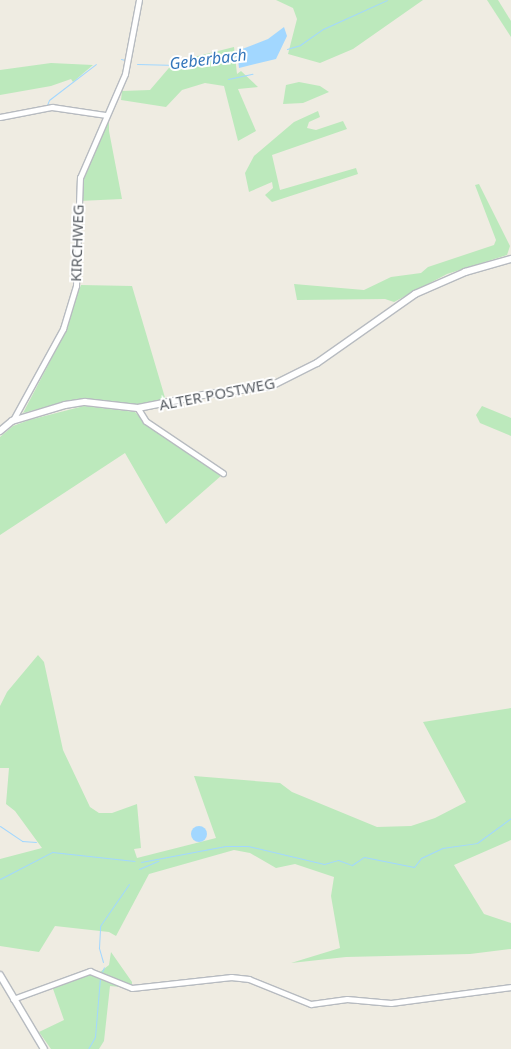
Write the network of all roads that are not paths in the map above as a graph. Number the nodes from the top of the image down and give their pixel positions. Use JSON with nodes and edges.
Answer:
{"nodes":[{"id":1,"x":139,"y":0,"type":"edge"},
{"id":2,"x":106,"y":115,"type":"junction"},
{"id":3,"x":0,"y":117,"type":"edge"},
{"id":4,"x":511,"y":259,"type":"edge"},
{"id":5,"x":138,"y":408,"type":"junction"},
{"id":6,"x":12,"y":421,"type":"junction"},
{"id":7,"x":0,"y":431,"type":"edge"},
{"id":8,"x":223,"y":473,"type":"dead end"},
{"id":9,"x":0,"y":975,"type":"edge"},
{"id":10,"x":511,"y":987,"type":"edge"},
{"id":11,"x":13,"y":999,"type":"junction"},
{"id":12,"x":44,"y":1049,"type":"edge"}],
"edges":[{"from":1,"to":2,"type":"street","name":"KIRCHWEG"},
{"from":2,"to":3,"type":"street"},
{"from":2,"to":6,"type":"street","name":"KIRCHWEG"},
{"from":4,"to":5,"type":"street","name":"ALTER POSTWEG"},
{"from":5,"to":6,"type":"street","name":"ALTER POSTWEG"},
{"from":5,"to":8,"type":"street"},
{"from":6,"to":7,"type":"street"},
{"from":9,"to":11,"type":"street"},
{"from":10,"to":11,"type":"street"},
{"from":11,"to":12,"type":"street"}]}
